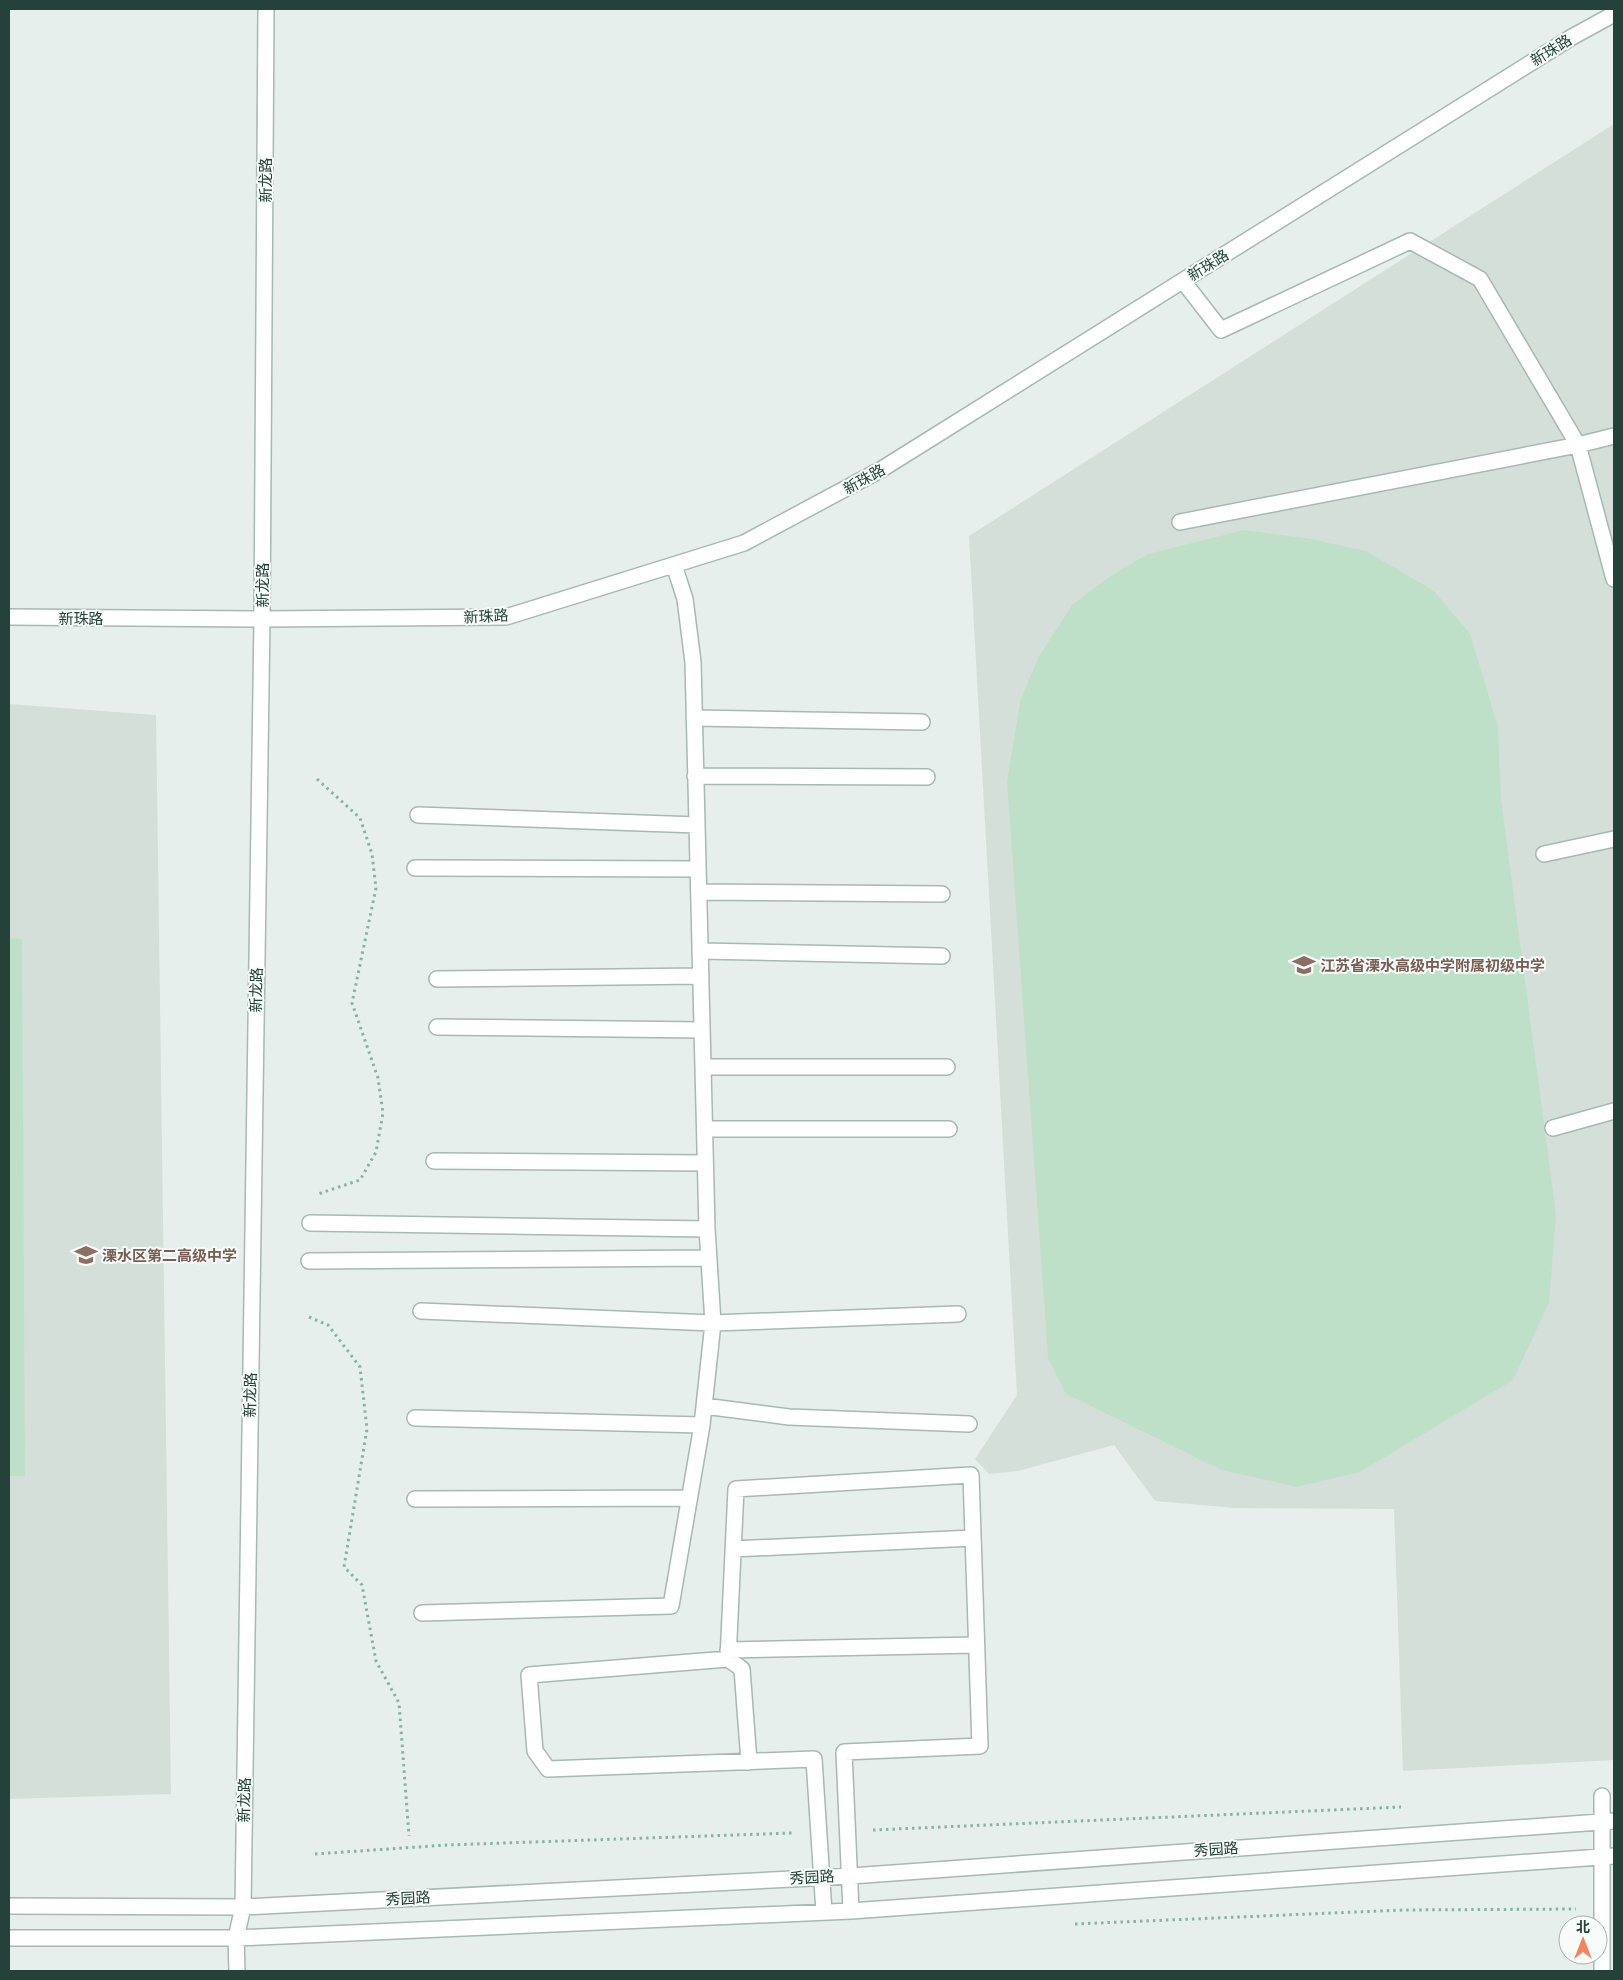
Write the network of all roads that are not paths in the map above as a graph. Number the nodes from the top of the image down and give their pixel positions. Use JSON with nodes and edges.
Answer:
{"nodes":[{"id":1,"x":266,"y":9,"type":"edge"},
{"id":2,"x":1614,"y":14,"type":"edge"},
{"id":3,"x":1184,"y":281,"type":"junction"},
{"id":4,"x":1614,"y":436,"type":"edge"},
{"id":5,"x":1578,"y":444,"type":"junction"},
{"id":6,"x":1180,"y":522,"type":"dead end"},
{"id":7,"x":674,"y":565,"type":"junction"},
{"id":8,"x":1614,"y":579,"type":"edge"},
{"id":9,"x":9,"y":617,"type":"edge"},
{"id":10,"x":262,"y":619,"type":"junction"},
{"id":11,"x":694,"y":718,"type":"junction"},
{"id":12,"x":922,"y":722,"type":"dead end"},
{"id":13,"x":695,"y":776,"type":"junction"},
{"id":14,"x":927,"y":777,"type":"dead end"},
{"id":15,"x":418,"y":815,"type":"dead end"},
{"id":16,"x":697,"y":825,"type":"junction"},
{"id":17,"x":1614,"y":839,"type":"edge"},
{"id":18,"x":1544,"y":854,"type":"dead end"},
{"id":19,"x":415,"y":868,"type":"dead end"},
{"id":20,"x":698,"y":869,"type":"junction"},
{"id":21,"x":698,"y":892,"type":"junction"},
{"id":22,"x":942,"y":894,"type":"dead end"},
{"id":23,"x":700,"y":951,"type":"junction"},
{"id":24,"x":942,"y":956,"type":"dead end"},
{"id":25,"x":701,"y":976,"type":"junction"},
{"id":26,"x":437,"y":979,"type":"dead end"},
{"id":27,"x":437,"y":1027,"type":"dead end"},
{"id":28,"x":702,"y":1030,"type":"junction"},
{"id":29,"x":703,"y":1067,"type":"junction"},
{"id":30,"x":947,"y":1067,"type":"dead end"},
{"id":31,"x":1614,"y":1111,"type":"edge"},
{"id":32,"x":705,"y":1128,"type":"junction"},
{"id":33,"x":949,"y":1128,"type":"dead end"},
{"id":34,"x":1553,"y":1128,"type":"dead end"},
{"id":35,"x":434,"y":1161,"type":"dead end"},
{"id":36,"x":705,"y":1162,"type":"junction"},
{"id":37,"x":310,"y":1223,"type":"dead end"},
{"id":38,"x":707,"y":1229,"type":"junction"},
{"id":39,"x":708,"y":1258,"type":"junction"},
{"id":40,"x":309,"y":1262,"type":"dead end"},
{"id":41,"x":421,"y":1311,"type":"dead end"},
{"id":42,"x":958,"y":1314,"type":"dead end"},
{"id":43,"x":712,"y":1323,"type":"junction"},
{"id":44,"x":704,"y":1406,"type":"junction"},
{"id":45,"x":415,"y":1418,"type":"dead end"},
{"id":46,"x":968,"y":1424,"type":"dead end"},
{"id":47,"x":702,"y":1425,"type":"junction"},
{"id":48,"x":689,"y":1498,"type":"junction"},
{"id":49,"x":415,"y":1499,"type":"dead end"},
{"id":50,"x":973,"y":1538,"type":"junction"},
{"id":51,"x":733,"y":1548,"type":"junction"},
{"id":52,"x":422,"y":1613,"type":"dead end"},
{"id":53,"x":976,"y":1645,"type":"junction"},
{"id":54,"x":728,"y":1655,"type":"junction"},
{"id":55,"x":749,"y":1762,"type":"junction"},
{"id":56,"x":1602,"y":1796,"type":"dead end"},
{"id":57,"x":1609,"y":1821,"type":"edge"},
{"id":58,"x":1608,"y":1856,"type":"edge"},
{"id":59,"x":851,"y":1876,"type":"junction"},
{"id":60,"x":822,"y":1877,"type":"junction"},
{"id":61,"x":9,"y":1906,"type":"edge"},
{"id":62,"x":243,"y":1907,"type":"junction"},
{"id":63,"x":851,"y":1911,"type":"junction"},
{"id":64,"x":824,"y":1912,"type":"junction"},
{"id":65,"x":9,"y":1938,"type":"edge"},
{"id":66,"x":236,"y":1938,"type":"junction"},
{"id":67,"x":237,"y":1971,"type":"edge"},
{"id":68,"x":1602,"y":1971,"type":"edge"}],
"edges":[{"from":1,"to":10,"type":"street","name":"新龙路"},
{"from":2,"to":3,"type":"street","name":"新珠路"},
{"from":3,"to":5,"type":"street"},
{"from":3,"to":7,"type":"street","name":"新珠路"},
{"from":4,"to":5,"type":"street"},
{"from":5,"to":6,"type":"street"},
{"from":5,"to":8,"type":"street"},
{"from":7,"to":10,"type":"street","name":"新珠路"},
{"from":7,"to":11,"type":"street"},
{"from":9,"to":10,"type":"street","name":"新珠路"},
{"from":10,"to":62,"type":"street","name":"新龙路"},
{"from":11,"to":12,"type":"street"},
{"from":11,"to":13,"type":"street"},
{"from":13,"to":14,"type":"street"},
{"from":13,"to":16,"type":"street"},
{"from":15,"to":16,"type":"street"},
{"from":16,"to":20,"type":"street"},
{"from":17,"to":18,"type":"street"},
{"from":19,"to":20,"type":"street"},
{"from":20,"to":21,"type":"street"},
{"from":21,"to":22,"type":"street"},
{"from":21,"to":23,"type":"street"},
{"from":23,"to":24,"type":"street"},
{"from":23,"to":25,"type":"street"},
{"from":25,"to":26,"type":"street"},
{"from":25,"to":28,"type":"street"},
{"from":27,"to":28,"type":"street"},
{"from":28,"to":29,"type":"street"},
{"from":29,"to":30,"type":"street"},
{"from":29,"to":32,"type":"street"},
{"from":31,"to":34,"type":"street"},
{"from":32,"to":33,"type":"street"},
{"from":32,"to":36,"type":"street"},
{"from":35,"to":36,"type":"street"},
{"from":36,"to":38,"type":"street"},
{"from":37,"to":38,"type":"street"},
{"from":38,"to":39,"type":"street"},
{"from":39,"to":40,"type":"street"},
{"from":39,"to":43,"type":"street"},
{"from":41,"to":43,"type":"street"},
{"from":42,"to":43,"type":"street"},
{"from":43,"to":44,"type":"street"},
{"from":44,"to":46,"type":"street"},
{"from":44,"to":47,"type":"street"},
{"from":45,"to":47,"type":"street"},
{"from":47,"to":48,"type":"street"},
{"from":48,"to":49,"type":"street"},
{"from":48,"to":52,"type":"street"},
{"from":50,"to":51,"type":"street"},
{"from":50,"to":51,"type":"street"},
{"from":50,"to":53,"type":"street"},
{"from":51,"to":54,"type":"street"},
{"from":53,"to":54,"type":"street"},
{"from":53,"to":59,"type":"street"},
{"from":54,"to":55,"type":"street"},
{"from":54,"to":55,"type":"street"},
{"from":55,"to":60,"type":"street"},
{"from":56,"to":57,"type":"street"},
{"from":57,"to":58,"type":"street"},
{"from":57,"to":59,"type":"street","name":"秀园路"},
{"from":58,"to":63,"type":"street"},
{"from":58,"to":68,"type":"street"},
{"from":59,"to":60,"type":"street","name":"秀园路"},
{"from":59,"to":63,"type":"street"},
{"from":60,"to":62,"type":"street","name":"秀园路"},
{"from":60,"to":64,"type":"street"},
{"from":61,"to":62,"type":"street","name":"秀园路"},
{"from":62,"to":66,"type":"street","name":"新龙路"},
{"from":63,"to":64,"type":"street"},
{"from":64,"to":66,"type":"street"},
{"from":65,"to":66,"type":"street"},
{"from":66,"to":67,"type":"street","name":"新龙路"}]}
